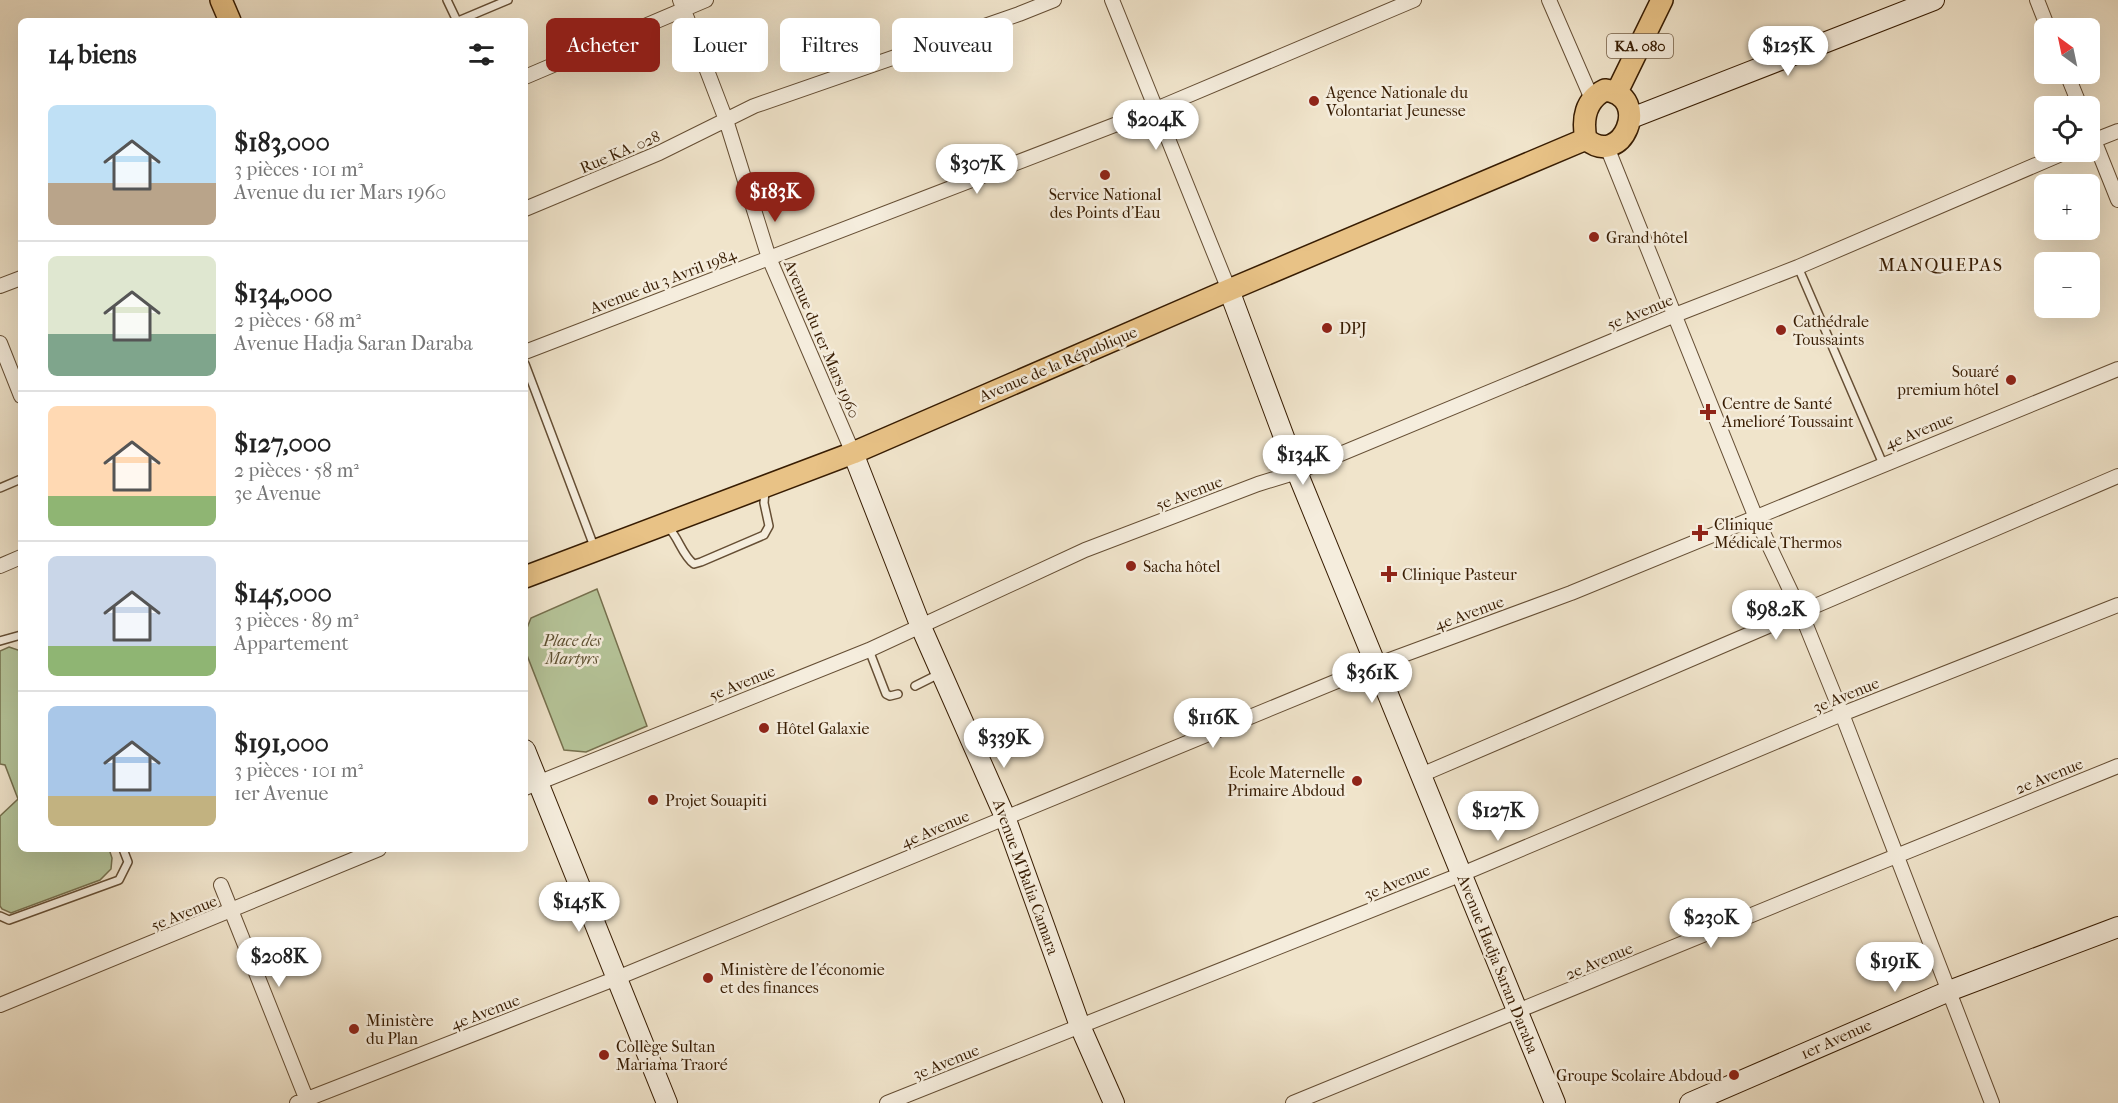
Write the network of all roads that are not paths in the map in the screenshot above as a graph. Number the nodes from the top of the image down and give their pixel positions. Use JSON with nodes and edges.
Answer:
{"nodes":[{"id":1,"x":221,"y":0,"type":"edge"},
{"id":2,"x":447,"y":0,"type":"edge"},
{"id":3,"x":508,"y":0,"type":"edge"},
{"id":4,"x":706,"y":0,"type":"edge"},
{"id":5,"x":1054,"y":0,"type":"edge"},
{"id":6,"x":1112,"y":0,"type":"edge"},
{"id":7,"x":1414,"y":0,"type":"edge"},
{"id":8,"x":1548,"y":0,"type":"edge"},
{"id":9,"x":1662,"y":0,"type":"edge"},
{"id":10,"x":1934,"y":0,"type":"edge"},
{"id":11,"x":2037,"y":0,"type":"edge"},
{"id":12,"x":681,"y":4,"type":"edge"},
{"id":13,"x":229,"y":18,"type":"edge"},
{"id":14,"x":456,"y":18,"type":"edge"},
{"id":15,"x":464,"y":18,"type":"edge"},
{"id":16,"x":2044,"y":18,"type":"edge"},
{"id":17,"x":528,"y":76,"type":"edge"},
{"id":18,"x":1617,"y":92,"type":"junction"},
{"id":19,"x":1592,"y":99,"type":"junction"},
{"id":20,"x":1156,"y":109,"type":"junction"},
{"id":21,"x":726,"y":120,"type":"junction"},
{"id":22,"x":1629,"y":120,"type":"junction"},
{"id":23,"x":2118,"y":131,"type":"edge"},
{"id":24,"x":2100,"y":135,"type":"edge"},
{"id":25,"x":1586,"y":139,"type":"junction"},
{"id":26,"x":1607,"y":147,"type":"junction"},
{"id":27,"x":2100,"y":158,"type":"edge"},
{"id":28,"x":2043,"y":162,"type":"edge"},
{"id":29,"x":2118,"y":200,"type":"edge"},
{"id":30,"x":528,"y":208,"type":"edge"},
{"id":31,"x":769,"y":258,"type":"junction"},
{"id":32,"x":1798,"y":267,"type":"junction"},
{"id":33,"x":18,"y":279,"type":"edge"},
{"id":34,"x":0,"y":286,"type":"edge"},
{"id":35,"x":1229,"y":290,"type":"junction"},
{"id":36,"x":1675,"y":315,"type":"junction"},
{"id":37,"x":0,"y":343,"type":"edge"},
{"id":38,"x":528,"y":351,"type":"edge"},
{"id":39,"x":2118,"y":369,"type":"edge"},
{"id":40,"x":528,"y":372,"type":"edge"},
{"id":41,"x":18,"y":388,"type":"edge"},
{"id":42,"x":852,"y":453,"type":"junction"},
{"id":43,"x":1883,"y":464,"type":"junction"},
{"id":44,"x":1297,"y":472,"type":"junction"},
{"id":45,"x":2118,"y":476,"type":"edge"},
{"id":46,"x":18,"y":480,"type":"edge"},
{"id":47,"x":765,"y":486,"type":"junction"},
{"id":48,"x":0,"y":488,"type":"edge"},
{"id":49,"x":1756,"y":518,"type":"junction"},
{"id":50,"x":664,"y":524,"type":"junction"},
{"id":51,"x":595,"y":549,"type":"junction"},
{"id":52,"x":18,"y":558,"type":"edge"},
{"id":53,"x":0,"y":566,"type":"edge"},
{"id":54,"x":528,"y":576,"type":"edge"},
{"id":55,"x":2118,"y":604,"type":"edge"},
{"id":56,"x":1801,"y":613,"type":"junction"},
{"id":57,"x":921,"y":627,"type":"junction"},
{"id":58,"x":18,"y":636,"type":"edge"},
{"id":59,"x":0,"y":641,"type":"edge"},
{"id":60,"x":869,"y":650,"type":"junction"},
{"id":61,"x":1376,"y":665,"type":"junction"},
{"id":62,"x":941,"y":673,"type":"junction"},
{"id":63,"x":915,"y":686,"type":"dead end"},
{"id":64,"x":898,"y":694,"type":"dead end"},
{"id":65,"x":1842,"y":714,"type":"junction"},
{"id":66,"x":2118,"y":766,"type":"edge"},
{"id":67,"x":528,"y":768,"type":"edge"},
{"id":68,"x":1421,"y":775,"type":"junction"},
{"id":69,"x":531,"y":785,"type":"edge"},
{"id":70,"x":1005,"y":817,"type":"junction"},
{"id":71,"x":124,"y":852,"type":"edge"},
{"id":72,"x":372,"y":852,"type":"edge"},
{"id":73,"x":1896,"y":854,"type":"junction"},
{"id":74,"x":1462,"y":874,"type":"junction"},
{"id":75,"x":221,"y":885,"type":"dead end"},
{"id":76,"x":232,"y":910,"type":"junction"},
{"id":77,"x":0,"y":916,"type":"edge"},
{"id":78,"x":2118,"y":927,"type":"edge"},
{"id":79,"x":617,"y":978,"type":"junction"},
{"id":80,"x":1949,"y":991,"type":"junction"},
{"id":81,"x":0,"y":1005,"type":"edge"},
{"id":82,"x":1518,"y":1012,"type":"junction"},
{"id":83,"x":1080,"y":1026,"type":"junction"},
{"id":84,"x":304,"y":1102,"type":"edge"},
{"id":85,"x":667,"y":1103,"type":"edge"},
{"id":86,"x":887,"y":1103,"type":"edge"},
{"id":87,"x":1114,"y":1103,"type":"edge"},
{"id":88,"x":1293,"y":1103,"type":"edge"},
{"id":89,"x":1555,"y":1103,"type":"edge"},
{"id":90,"x":1690,"y":1103,"type":"edge"},
{"id":91,"x":1992,"y":1103,"type":"edge"}],
"edges":[{"from":1,"to":13,"type":"main road"},
{"from":2,"to":14,"type":"lane"},
{"from":3,"to":15,"type":"lane"},
{"from":4,"to":12,"type":"street"},
{"from":5,"to":21,"type":"street","name":"Rue KA. 028"},
{"from":6,"to":20,"type":"street"},
{"from":7,"to":20,"type":"street","name":"Avenue du 3 Avril 1984"},
{"from":8,"to":19,"type":"street"},
{"from":9,"to":18,"type":"main road","number":"KA. 080"},
{"from":10,"to":22,"type":"street"},
{"from":11,"to":16,"type":"street"},
{"from":12,"to":17,"type":"street"},
{"from":12,"to":21,"type":"street","name":"Avenue du 1er Mars 1960"},
{"from":18,"to":19,"type":"main road"},
{"from":18,"to":22,"type":"main road"},
{"from":19,"to":25,"type":"main road"},
{"from":20,"to":31,"type":"street","name":"Avenue du 3 Avril 1984"},
{"from":20,"to":35,"type":"street"},
{"from":21,"to":30,"type":"street","name":"Rue KA. 028"},
{"from":21,"to":31,"type":"street","name":"Avenue du 1er Mars 1960"},
{"from":22,"to":26,"type":"main road"},
{"from":23,"to":24,"type":"street"},
{"from":25,"to":26,"type":"main road"},
{"from":25,"to":35,"type":"main road","name":"Avenue de la République"},
{"from":26,"to":36,"type":"street"},
{"from":27,"to":29,"type":"street"},
{"from":28,"to":32,"type":"street","name":"5e Avenue"},
{"from":31,"to":38,"type":"street","name":"Avenue du 3 Avril 1984"},
{"from":31,"to":42,"type":"street","name":"Avenue du 1er Mars 1960"},
{"from":32,"to":36,"type":"street","name":"5e Avenue"},
{"from":32,"to":43,"type":"lane"},
{"from":33,"to":34,"type":"street"},
{"from":35,"to":42,"type":"main road","name":"Avenue de la République"},
{"from":35,"to":44,"type":"street","name":"Avenue Hadja Saran Daraba"},
{"from":36,"to":44,"type":"street","name":"5e Avenue"},
{"from":36,"to":49,"type":"street"},
{"from":37,"to":41,"type":"street"},
{"from":39,"to":43,"type":"street","name":"4e Avenue"},
{"from":40,"to":51,"type":"lane"},
{"from":42,"to":47,"type":"main road","name":"Avenue de la République"},
{"from":42,"to":57,"type":"street","name":"Avenue M'Balia Camara"},
{"from":43,"to":49,"type":"street","name":"4e Avenue"},
{"from":44,"to":57,"type":"street","name":"5e Avenue"},
{"from":44,"to":61,"type":"street","name":"Avenue Hadja Saran Daraba"},
{"from":45,"to":56,"type":"street"},
{"from":46,"to":48,"type":"lane"},
{"from":47,"to":50,"type":"main road","name":"Avenue de la République"},
{"from":47,"to":50,"type":"lane"},
{"from":49,"to":56,"type":"street"},
{"from":49,"to":61,"type":"street","name":"4e Avenue"},
{"from":50,"to":51,"type":"main road","name":"Avenue de la République"},
{"from":51,"to":54,"type":"main road","name":"Avenue de la République"},
{"from":52,"to":53,"type":"street"},
{"from":55,"to":65,"type":"street","name":"3e Avenue"},
{"from":56,"to":65,"type":"street"},
{"from":56,"to":68,"type":"street"},
{"from":57,"to":60,"type":"street","name":"5e Avenue"},
{"from":57,"to":62,"type":"street","name":"Avenue M'Balia Camara"},
{"from":58,"to":59,"type":"lane"},
{"from":60,"to":64,"type":"lane"},
{"from":60,"to":69,"type":"street","name":"5e Avenue"},
{"from":61,"to":68,"type":"street","name":"Avenue Hadja Saran Daraba"},
{"from":61,"to":70,"type":"street","name":"4e Avenue"},
{"from":62,"to":63,"type":"lane"},
{"from":62,"to":70,"type":"street","name":"Avenue M'Balia Camara"},
{"from":65,"to":73,"type":"street"},
{"from":65,"to":74,"type":"street","name":"3e Avenue"},
{"from":66,"to":73,"type":"street","name":"2e Avenue"},
{"from":67,"to":69,"type":"street"},
{"from":68,"to":74,"type":"street","name":"Avenue Hadja Saran Daraba"},
{"from":69,"to":79,"type":"street"},
{"from":70,"to":79,"type":"street","name":"4e Avenue"},
{"from":70,"to":83,"type":"street","name":"Avenue M'Balia Camara"},
{"from":71,"to":77,"type":"lane"},
{"from":72,"to":76,"type":"street","name":"5e Avenue"},
{"from":73,"to":80,"type":"street"},
{"from":73,"to":82,"type":"street","name":"2e Avenue"},
{"from":74,"to":82,"type":"street","name":"Avenue Hadja Saran Daraba"},
{"from":74,"to":83,"type":"street","name":"3e Avenue"},
{"from":75,"to":76,"type":"street"},
{"from":76,"to":81,"type":"street","name":"5e Avenue"},
{"from":76,"to":84,"type":"street"},
{"from":78,"to":80,"type":"street","name":"1er Avenue"},
{"from":79,"to":84,"type":"street","name":"4e Avenue"},
{"from":79,"to":85,"type":"street"},
{"from":80,"to":90,"type":"street","name":"1er Avenue"},
{"from":80,"to":91,"type":"street"},
{"from":82,"to":88,"type":"street","name":"2e Avenue"},
{"from":82,"to":89,"type":"street","name":"Avenue Hadja Saran Daraba"},
{"from":83,"to":86,"type":"street","name":"3e Avenue"},
{"from":83,"to":87,"type":"street","name":"Avenue M'Balia Camara"}]}
